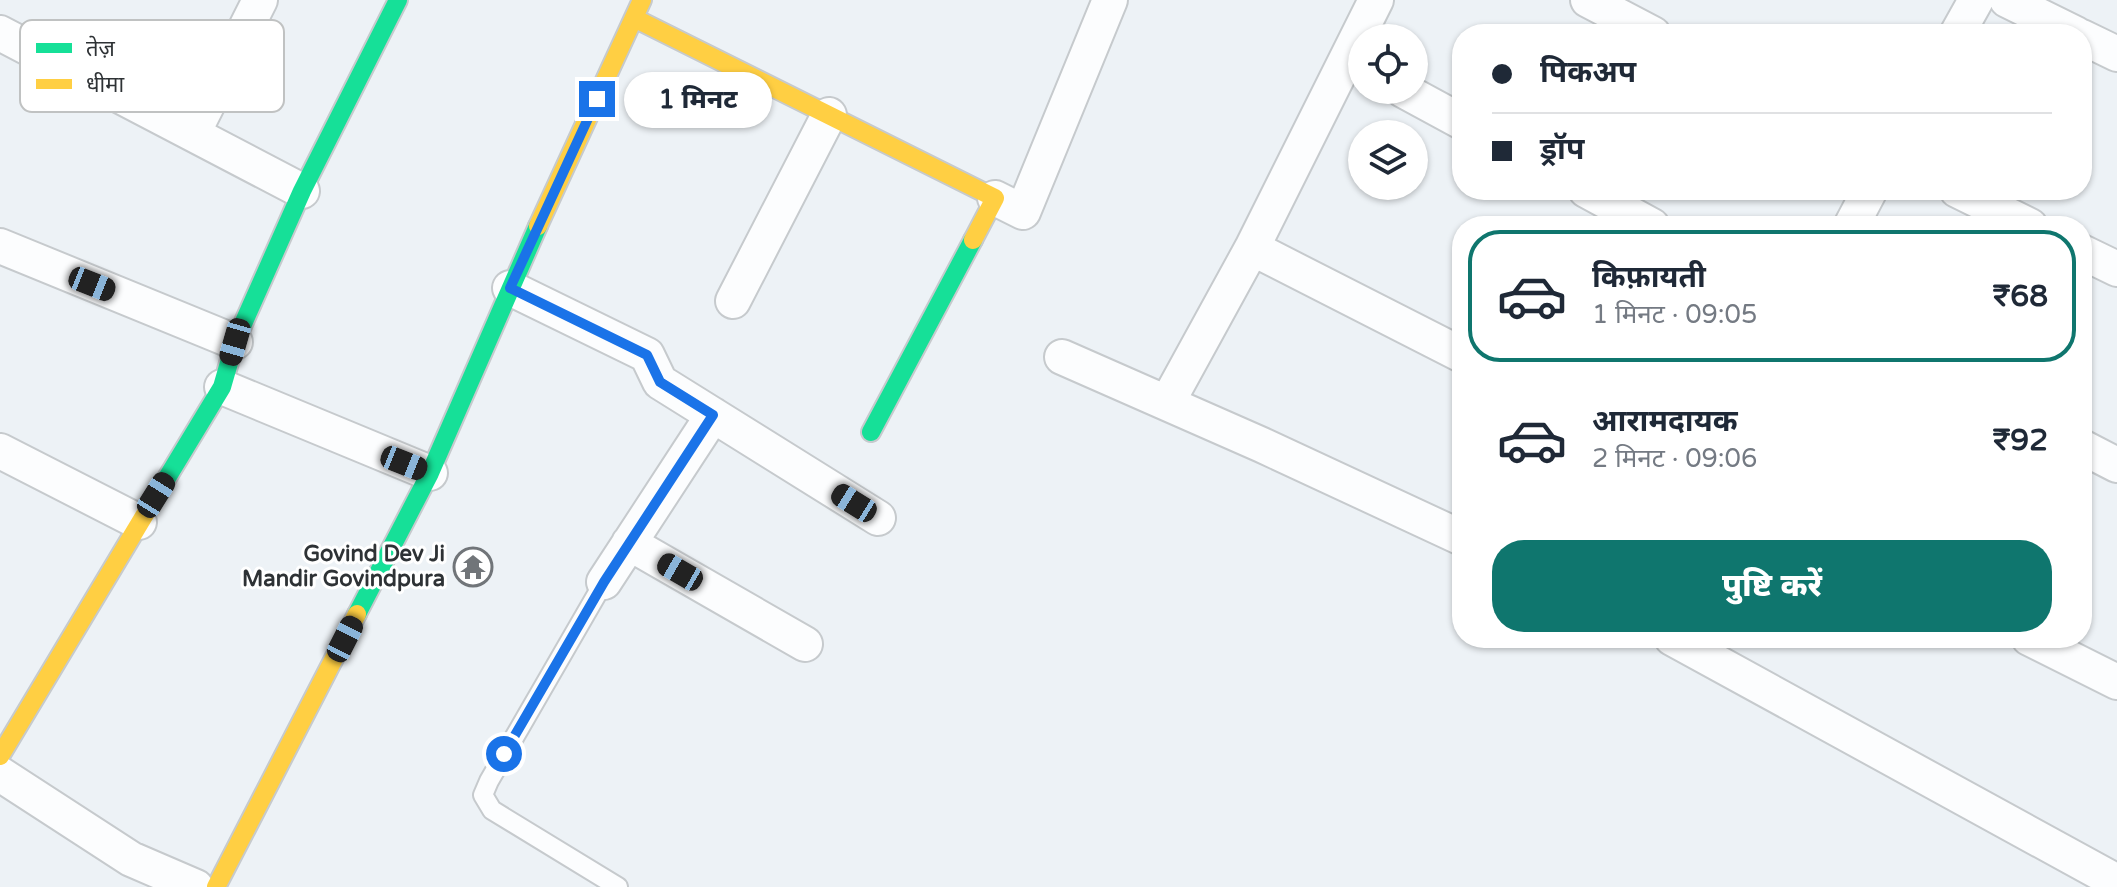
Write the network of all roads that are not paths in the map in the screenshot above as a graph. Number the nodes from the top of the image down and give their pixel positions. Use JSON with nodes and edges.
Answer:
{"nodes":[{"id":1,"x":260,"y":0,"type":"edge"},
{"id":2,"x":398,"y":0,"type":"edge"},
{"id":3,"x":642,"y":0,"type":"edge"},
{"id":4,"x":1376,"y":0,"type":"edge"},
{"id":5,"x":1588,"y":0,"type":"edge"},
{"id":6,"x":1976,"y":0,"type":"edge"},
{"id":7,"x":2007,"y":0,"type":"edge"},
{"id":8,"x":1098,"y":4,"type":"edge"},
{"id":9,"x":634,"y":18,"type":"junction"},
{"id":10,"x":250,"y":20,"type":"edge"},
{"id":11,"x":1368,"y":24,"type":"edge"},
{"id":12,"x":1634,"y":24,"type":"edge"},
{"id":13,"x":1963,"y":24,"type":"edge"},
{"id":14,"x":2056,"y":24,"type":"edge"},
{"id":15,"x":0,"y":33,"type":"edge"},
{"id":16,"x":2092,"y":42,"type":"edge"},
{"id":17,"x":20,"y":43,"type":"edge"},
{"id":18,"x":2117,"y":54,"type":"edge"},
{"id":19,"x":1348,"y":74,"type":"edge"},
{"id":20,"x":1428,"y":104,"type":"edge"},
{"id":21,"x":152,"y":112,"type":"edge"},
{"id":22,"x":204,"y":112,"type":"edge"},
{"id":23,"x":829,"y":115,"type":"junction"},
{"id":24,"x":1452,"y":117,"type":"edge"},
{"id":25,"x":193,"y":133,"type":"junction"},
{"id":26,"x":302,"y":191,"type":"junction"},
{"id":27,"x":995,"y":198,"type":"junction"},
{"id":28,"x":1604,"y":200,"type":"edge"},
{"id":29,"x":1977,"y":200,"type":"edge"},
{"id":30,"x":1634,"y":216,"type":"edge"},
{"id":31,"x":2010,"y":216,"type":"edge"},
{"id":32,"x":1252,"y":248,"type":"junction"},
{"id":33,"x":2,"y":252,"type":"edge"},
{"id":34,"x":2092,"y":257,"type":"edge"},
{"id":35,"x":2117,"y":269,"type":"edge"},
{"id":36,"x":510,"y":288,"type":"junction"},
{"id":37,"x":733,"y":301,"type":"dead end"},
{"id":38,"x":235,"y":342,"type":"junction"},
{"id":39,"x":1452,"y":350,"type":"edge"},
{"id":40,"x":1062,"y":357,"type":"dead end"},
{"id":41,"x":222,"y":387,"type":"junction"},
{"id":42,"x":1167,"y":403,"type":"junction"},
{"id":43,"x":713,"y":415,"type":"junction"},
{"id":44,"x":871,"y":432,"type":"dead end"},
{"id":45,"x":0,"y":451,"type":"edge"},
{"id":46,"x":2092,"y":452,"type":"edge"},
{"id":47,"x":2117,"y":465,"type":"edge"},
{"id":48,"x":430,"y":473,"type":"junction"},
{"id":49,"x":878,"y":518,"type":"dead end"},
{"id":50,"x":139,"y":522,"type":"junction"},
{"id":51,"x":1452,"y":533,"type":"edge"},
{"id":52,"x":629,"y":543,"type":"junction"},
{"id":53,"x":604,"y":582,"type":"joint"},
{"id":54,"x":805,"y":644,"type":"dead end"},
{"id":55,"x":1690,"y":648,"type":"edge"},
{"id":56,"x":2049,"y":648,"type":"edge"},
{"id":57,"x":2117,"y":682,"type":"edge"},
{"id":58,"x":0,"y":756,"type":"edge"},
{"id":59,"x":0,"y":774,"type":"edge"},
{"id":60,"x":2117,"y":882,"type":"edge"},
{"id":61,"x":196,"y":887,"type":"edge"},
{"id":62,"x":216,"y":887,"type":"edge"},
{"id":63,"x":618,"y":887,"type":"edge"}],
"edges":[{"from":1,"to":10,"type":"street"},
{"from":2,"to":26,"type":"street"},
{"from":3,"to":9,"type":"street"},
{"from":4,"to":11,"type":"street"},
{"from":5,"to":12,"type":"street"},
{"from":6,"to":13,"type":"street"},
{"from":7,"to":14,"type":"street"},
{"from":8,"to":27,"type":"street"},
{"from":9,"to":23,"type":"street"},
{"from":9,"to":36,"type":"street"},
{"from":15,"to":17,"type":"street"},
{"from":16,"to":18,"type":"street"},
{"from":19,"to":32,"type":"street"},
{"from":20,"to":24,"type":"street"},
{"from":21,"to":25,"type":"street"},
{"from":22,"to":25,"type":"street"},
{"from":23,"to":27,"type":"street"},
{"from":23,"to":37,"type":"street"},
{"from":25,"to":26,"type":"street"},
{"from":26,"to":38,"type":"street"},
{"from":27,"to":44,"type":"street"},
{"from":28,"to":30,"type":"street"},
{"from":29,"to":31,"type":"street"},
{"from":32,"to":39,"type":"street"},
{"from":32,"to":42,"type":"street"},
{"from":33,"to":38,"type":"street"},
{"from":34,"to":35,"type":"street"},
{"from":36,"to":43,"type":"street"},
{"from":36,"to":48,"type":"street"},
{"from":38,"to":41,"type":"street"},
{"from":40,"to":42,"type":"street"},
{"from":41,"to":48,"type":"street"},
{"from":41,"to":50,"type":"street"},
{"from":42,"to":51,"type":"street"},
{"from":43,"to":49,"type":"street"},
{"from":43,"to":52,"type":"street"},
{"from":45,"to":50,"type":"street"},
{"from":46,"to":47,"type":"street"},
{"from":48,"to":62,"type":"street"},
{"from":50,"to":58,"type":"street"},
{"from":52,"to":53,"type":"street"},
{"from":52,"to":54,"type":"street"},
{"from":53,"to":63,"type":"lane"},
{"from":55,"to":60,"type":"street"},
{"from":56,"to":57,"type":"street"},
{"from":59,"to":61,"type":"street"}]}
